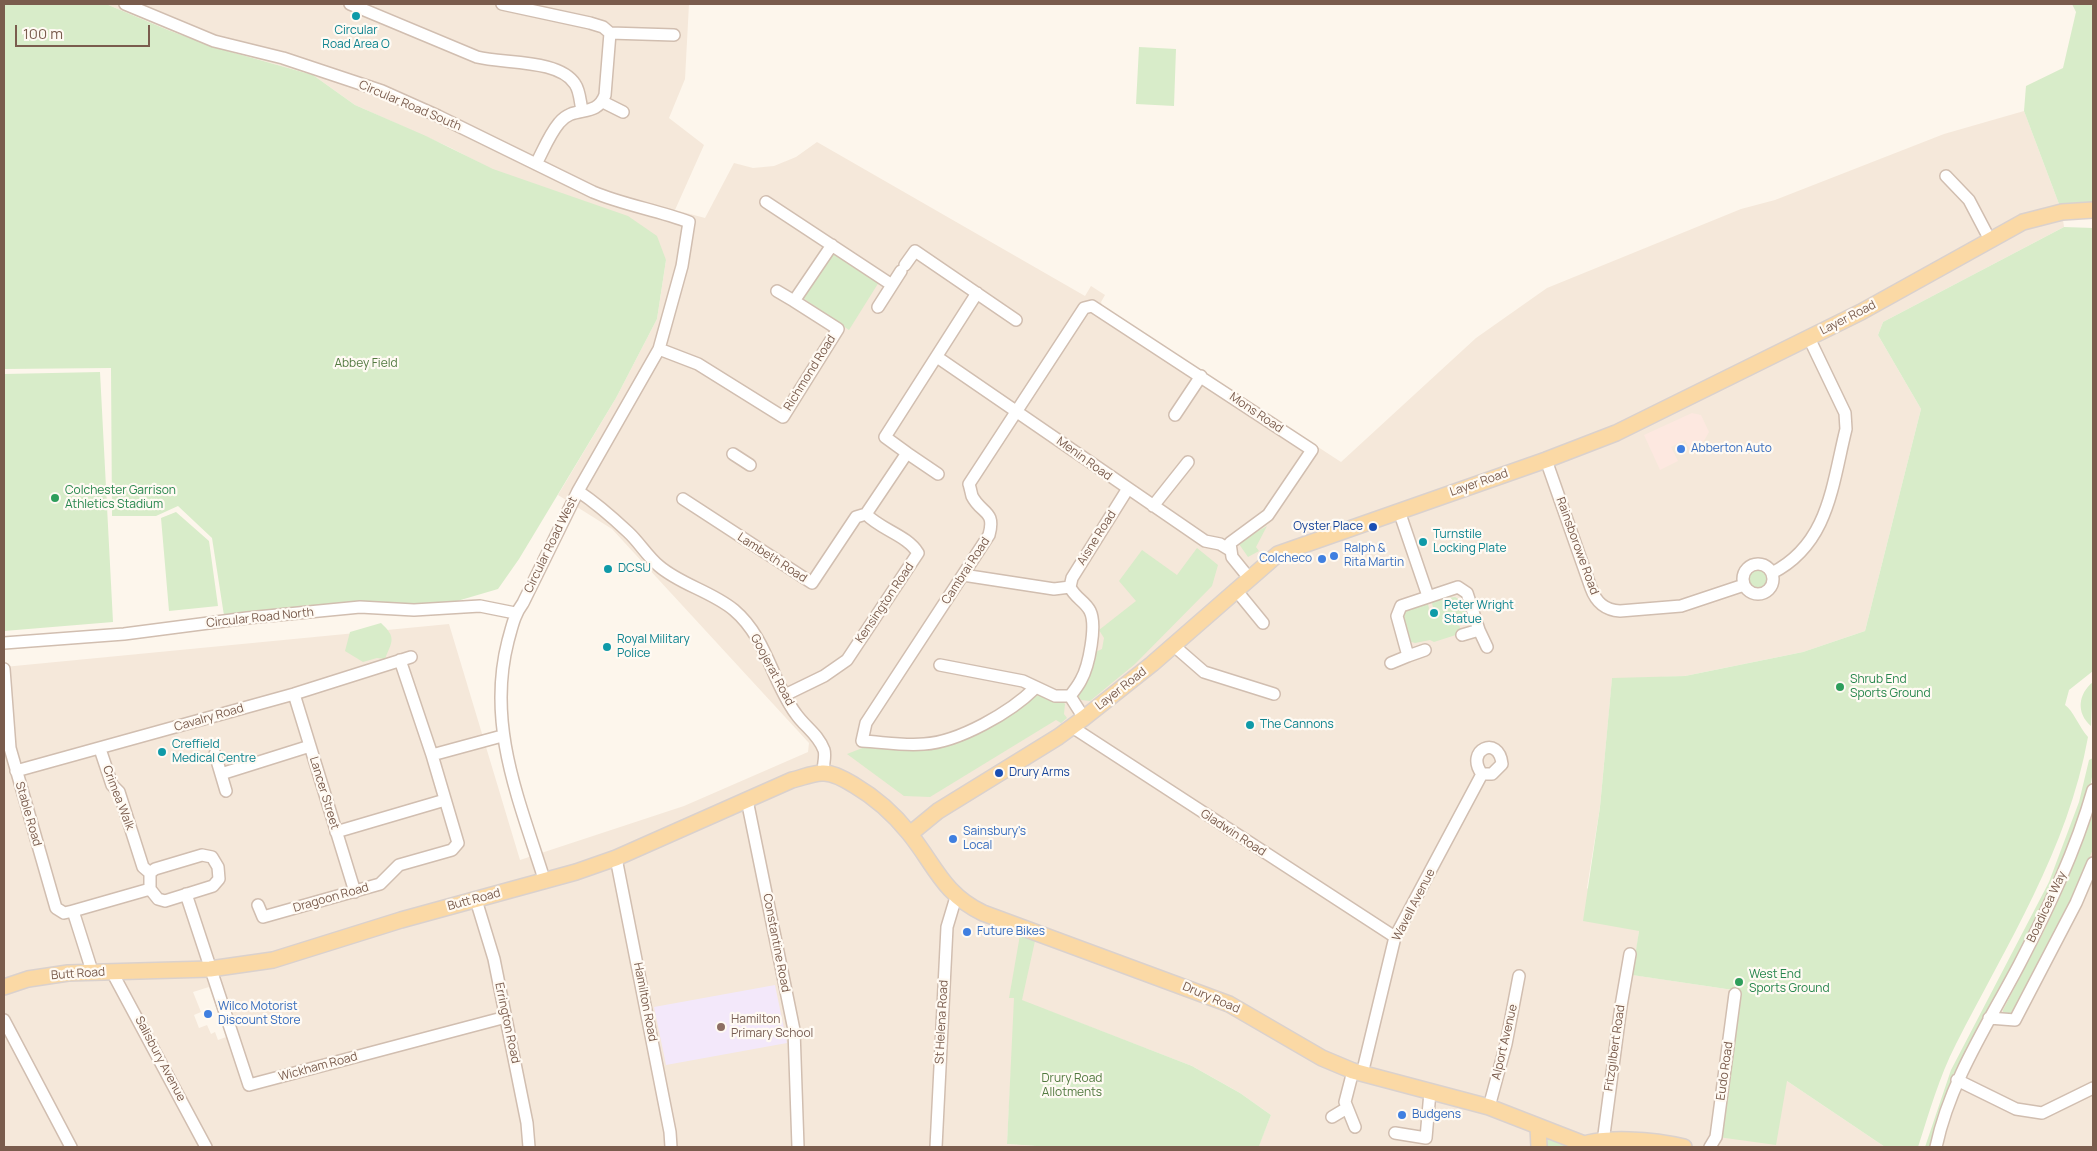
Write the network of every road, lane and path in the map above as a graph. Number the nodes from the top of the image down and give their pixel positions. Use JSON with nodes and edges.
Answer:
{"nodes":[{"id":1,"x":350,"y":4,"type":"edge"},
{"id":2,"x":502,"y":4,"type":"edge"},
{"id":3,"x":129,"y":5,"type":"edge"},
{"id":4,"x":610,"y":33,"type":"junction"},
{"id":5,"x":674,"y":35,"type":"dead end"},
{"id":6,"x":602,"y":102,"type":"junction"},
{"id":7,"x":582,"y":110,"type":"junction"},
{"id":8,"x":623,"y":112,"type":"dead end"},
{"id":9,"x":536,"y":164,"type":"junction"},
{"id":10,"x":1946,"y":176,"type":"dead end"},
{"id":11,"x":766,"y":202,"type":"dead end"},
{"id":12,"x":2093,"y":210,"type":"edge"},
{"id":13,"x":689,"y":222,"type":"joint"},
{"id":14,"x":1990,"y":240,"type":"junction"},
{"id":15,"x":832,"y":245,"type":"junction"},
{"id":16,"x":892,"y":285,"type":"junction"},
{"id":17,"x":777,"y":291,"type":"dead end"},
{"id":18,"x":977,"y":293,"type":"junction"},
{"id":19,"x":794,"y":301,"type":"junction"},
{"id":20,"x":1092,"y":306,"type":"joint"},
{"id":21,"x":878,"y":307,"type":"dead end"},
{"id":22,"x":1016,"y":320,"type":"dead end"},
{"id":23,"x":1809,"y":338,"type":"junction"},
{"id":24,"x":659,"y":349,"type":"junction"},
{"id":25,"x":937,"y":358,"type":"junction"},
{"id":26,"x":1201,"y":376,"type":"junction"},
{"id":27,"x":1016,"y":410,"type":"junction"},
{"id":28,"x":1175,"y":415,"type":"dead end"},
{"id":29,"x":906,"y":453,"type":"junction"},
{"id":30,"x":733,"y":454,"type":"dead end"},
{"id":31,"x":1546,"y":460,"type":"junction"},
{"id":32,"x":1188,"y":462,"type":"dead end"},
{"id":33,"x":750,"y":465,"type":"dead end"},
{"id":34,"x":938,"y":474,"type":"dead end"},
{"id":35,"x":1127,"y":490,"type":"junction"},
{"id":36,"x":578,"y":492,"type":"junction"},
{"id":37,"x":683,"y":499,"type":"dead end"},
{"id":38,"x":1153,"y":506,"type":"junction"},
{"id":39,"x":1399,"y":511,"type":"junction"},
{"id":40,"x":866,"y":514,"type":"junction"},
{"id":41,"x":1225,"y":547,"type":"junction"},
{"id":42,"x":1772,"y":573,"type":"junction"},
{"id":43,"x":963,"y":575,"type":"junction"},
{"id":44,"x":1249,"y":578,"type":"junction"},
{"id":45,"x":1744,"y":585,"type":"junction"},
{"id":46,"x":1070,"y":587,"type":"junction"},
{"id":47,"x":1236,"y":590,"type":"junction"},
{"id":48,"x":1428,"y":596,"type":"junction"},
{"id":49,"x":515,"y":613,"type":"junction"},
{"id":50,"x":1263,"y":623,"type":"dead end"},
{"id":51,"x":1479,"y":630,"type":"junction"},
{"id":52,"x":1462,"y":635,"type":"dead end"},
{"id":53,"x":4,"y":643,"type":"edge"},
{"id":54,"x":1174,"y":645,"type":"junction"},
{"id":55,"x":1487,"y":647,"type":"dead end"},
{"id":56,"x":1424,"y":650,"type":"dead end"},
{"id":57,"x":1408,"y":656,"type":"junction"},
{"id":58,"x":1391,"y":663,"type":"dead end"},
{"id":59,"x":940,"y":665,"type":"dead end"},
{"id":60,"x":4,"y":669,"type":"edge"},
{"id":61,"x":1035,"y":688,"type":"junction"},
{"id":62,"x":294,"y":694,"type":"junction"},
{"id":63,"x":1274,"y":694,"type":"dead end"},
{"id":64,"x":785,"y":695,"type":"junction"},
{"id":65,"x":1070,"y":696,"type":"junction"},
{"id":66,"x":1078,"y":723,"type":"junction"},
{"id":67,"x":502,"y":736,"type":"junction"},
{"id":68,"x":310,"y":746,"type":"junction"},
{"id":69,"x":100,"y":749,"type":"junction"},
{"id":70,"x":216,"y":754,"type":"dead end"},
{"id":71,"x":432,"y":756,"type":"junction"},
{"id":72,"x":16,"y":772,"type":"junction"},
{"id":73,"x":823,"y":772,"type":"junction"},
{"id":74,"x":221,"y":774,"type":"junction"},
{"id":75,"x":1482,"y":774,"type":"dead end"},
{"id":76,"x":2093,"y":790,"type":"edge"},
{"id":77,"x":226,"y":791,"type":"dead end"},
{"id":78,"x":445,"y":800,"type":"junction"},
{"id":79,"x":747,"y":800,"type":"junction"},
{"id":80,"x":336,"y":832,"type":"junction"},
{"id":81,"x":910,"y":834,"type":"junction"},
{"id":82,"x":616,"y":858,"type":"junction"},
{"id":83,"x":2093,"y":863,"type":"edge"},
{"id":84,"x":150,"y":873,"type":"junction"},
{"id":85,"x":545,"y":882,"type":"junction"},
{"id":86,"x":150,"y":889,"type":"junction"},
{"id":87,"x":355,"y":892,"type":"junction"},
{"id":88,"x":186,"y":894,"type":"junction"},
{"id":89,"x":956,"y":897,"type":"junction"},
{"id":90,"x":476,"y":900,"type":"junction"},
{"id":91,"x":258,"y":905,"type":"dead end"},
{"id":92,"x":73,"y":911,"type":"junction"},
{"id":93,"x":1395,"y":937,"type":"junction"},
{"id":94,"x":1630,"y":954,"type":"dead end"},
{"id":95,"x":210,"y":969,"type":"junction"},
{"id":96,"x":92,"y":972,"type":"junction"},
{"id":97,"x":112,"y":972,"type":"junction"},
{"id":98,"x":1519,"y":976,"type":"dead end"},
{"id":99,"x":4,"y":987,"type":"edge"},
{"id":100,"x":1735,"y":994,"type":"dead end"},
{"id":101,"x":506,"y":1017,"type":"junction"},
{"id":102,"x":1989,"y":1018,"type":"junction"},
{"id":103,"x":4,"y":1020,"type":"edge"},
{"id":104,"x":1357,"y":1072,"type":"junction"},
{"id":105,"x":1958,"y":1080,"type":"junction"},
{"id":106,"x":2093,"y":1088,"type":"edge"},
{"id":107,"x":1430,"y":1092,"type":"junction"},
{"id":108,"x":1489,"y":1107,"type":"junction"},
{"id":109,"x":1347,"y":1108,"type":"junction"},
{"id":110,"x":1332,"y":1117,"type":"dead end"},
{"id":111,"x":1355,"y":1127,"type":"dead end"},
{"id":112,"x":1538,"y":1127,"type":"junction"},
{"id":113,"x":1395,"y":1133,"type":"dead end"},
{"id":114,"x":1602,"y":1142,"type":"junction"},
{"id":115,"x":1580,"y":1145,"type":"edge"},
{"id":116,"x":71,"y":1147,"type":"edge"},
{"id":117,"x":206,"y":1147,"type":"edge"},
{"id":118,"x":529,"y":1147,"type":"edge"},
{"id":119,"x":671,"y":1147,"type":"edge"},
{"id":120,"x":798,"y":1147,"type":"edge"},
{"id":121,"x":936,"y":1147,"type":"edge"},
{"id":122,"x":1539,"y":1147,"type":"edge"},
{"id":123,"x":1684,"y":1147,"type":"edge"},
{"id":124,"x":1710,"y":1147,"type":"edge"},
{"id":125,"x":1936,"y":1147,"type":"edge"}],
"edges":[{"from":1,"to":7,"type":"street"},
{"from":2,"to":4,"type":"street"},
{"from":3,"to":9,"type":"street","name":"Circular Road South"},
{"from":4,"to":5,"type":"street"},
{"from":4,"to":6,"type":"street"},
{"from":6,"to":7,"type":"street"},
{"from":6,"to":8,"type":"street"},
{"from":7,"to":9,"type":"street"},
{"from":9,"to":13,"type":"street","name":"Circular Road South"},
{"from":10,"to":14,"type":"street"},
{"from":11,"to":15,"type":"street"},
{"from":12,"to":14,"type":"main road","name":"Layer Road"},
{"from":13,"to":24,"type":"street","name":"Circular Road West"},
{"from":14,"to":23,"type":"main road","name":"Layer Road"},
{"from":15,"to":16,"type":"street"},
{"from":15,"to":19,"type":"street"},
{"from":16,"to":18,"type":"street"},
{"from":16,"to":21,"type":"street"},
{"from":17,"to":19,"type":"street","name":"Richmond Road"},
{"from":18,"to":22,"type":"street"},
{"from":18,"to":25,"type":"street"},
{"from":19,"to":24,"type":"street","name":"Richmond Road"},
{"from":20,"to":26,"type":"street","name":"Mons Road"},
{"from":20,"to":27,"type":"street","name":"Cambrai Road"},
{"from":23,"to":31,"type":"main road","name":"Layer Road"},
{"from":23,"to":42,"type":"street"},
{"from":24,"to":36,"type":"street","name":"Circular Road West"},
{"from":25,"to":27,"type":"street","name":"Menin Road"},
{"from":25,"to":29,"type":"street"},
{"from":26,"to":28,"type":"street"},
{"from":26,"to":41,"type":"street","name":"Mons Road"},
{"from":27,"to":35,"type":"street","name":"Menin Road"},
{"from":27,"to":43,"type":"street","name":"Cambrai Road"},
{"from":29,"to":34,"type":"street"},
{"from":29,"to":40,"type":"street"},
{"from":30,"to":33,"type":"street"},
{"from":31,"to":39,"type":"main road","name":"Layer Road"},
{"from":31,"to":45,"type":"street","name":"Rainsborowe Road"},
{"from":32,"to":38,"type":"street"},
{"from":35,"to":38,"type":"street","name":"Menin Road"},
{"from":35,"to":46,"type":"street","name":"Aisne Road"},
{"from":36,"to":49,"type":"street","name":"Circular Road West"},
{"from":36,"to":64,"type":"street","name":"Goojerat Road"},
{"from":37,"to":40,"type":"street","name":"Lambeth Road"},
{"from":38,"to":41,"type":"street","name":"Menin Road"},
{"from":39,"to":44,"type":"main road","name":"Layer Road"},
{"from":39,"to":48,"type":"street"},
{"from":40,"to":64,"type":"street","name":"Kensington Road"},
{"from":41,"to":44,"type":"street"},
{"from":42,"to":45,"type":"street"},
{"from":42,"to":45,"type":"street"},
{"from":43,"to":46,"type":"street"},
{"from":43,"to":61,"type":"street","name":"Cambrai Road"},
{"from":44,"to":47,"type":"main road","name":"Layer Road"},
{"from":46,"to":65,"type":"street"},
{"from":47,"to":50,"type":"street"},
{"from":47,"to":54,"type":"main road","name":"Layer Road"},
{"from":48,"to":51,"type":"street"},
{"from":48,"to":57,"type":"street"},
{"from":49,"to":53,"type":"street","name":"Circular Road North"},
{"from":49,"to":67,"type":"street","name":"Circular Road West"},
{"from":51,"to":52,"type":"street"},
{"from":51,"to":55,"type":"street"},
{"from":54,"to":63,"type":"street"},
{"from":54,"to":66,"type":"main road","name":"Layer Road"},
{"from":56,"to":57,"type":"street"},
{"from":57,"to":58,"type":"street"},
{"from":59,"to":61,"type":"street"},
{"from":60,"to":72,"type":"street","name":"Stable Road"},
{"from":61,"to":65,"type":"street"},
{"from":62,"to":68,"type":"street","name":"Lancer Street"},
{"from":62,"to":69,"type":"street","name":"Cavalry Road"},
{"from":62,"to":71,"type":"street","name":"Cavalry Road"},
{"from":64,"to":73,"type":"street","name":"Goojerat Road"},
{"from":65,"to":66,"type":"street"},
{"from":66,"to":81,"type":"main road","name":"Layer Road"},
{"from":66,"to":93,"type":"street","name":"Gladwin Road"},
{"from":67,"to":71,"type":"street"},
{"from":67,"to":85,"type":"street","name":"Circular Road West"},
{"from":68,"to":74,"type":"street"},
{"from":68,"to":80,"type":"street","name":"Lancer Street"},
{"from":69,"to":72,"type":"street","name":"Cavalry Road"},
{"from":69,"to":84,"type":"street","name":"Crimea Walk"},
{"from":70,"to":74,"type":"street"},
{"from":71,"to":78,"type":"street","name":"Dragoon Road"},
{"from":72,"to":92,"type":"street","name":"Stable Road"},
{"from":73,"to":79,"type":"main road","name":"Butt Road"},
{"from":73,"to":81,"type":"main road"},
{"from":74,"to":77,"type":"street"},
{"from":75,"to":93,"type":"street","name":"Wavell Avenue"},
{"from":76,"to":102,"type":"street","name":"Boadicea Way"},
{"from":78,"to":80,"type":"street"},
{"from":78,"to":87,"type":"street","name":"Dragoon Road"},
{"from":79,"to":82,"type":"main road","name":"Butt Road"},
{"from":79,"to":120,"type":"street","name":"Constantine Road"},
{"from":80,"to":87,"type":"street","name":"Lancer Street"},
{"from":81,"to":89,"type":"main road","name":"Drury Road"},
{"from":82,"to":85,"type":"main road","name":"Butt Road"},
{"from":82,"to":119,"type":"street","name":"Hamilton Road"},
{"from":83,"to":102,"type":"street","name":"Boadicea Way"},
{"from":84,"to":86,"type":"street"},
{"from":84,"to":88,"type":"street"},
{"from":85,"to":90,"type":"main road","name":"Butt Road"},
{"from":86,"to":88,"type":"street"},
{"from":86,"to":92,"type":"street"},
{"from":87,"to":91,"type":"street","name":"Dragoon Road"},
{"from":88,"to":95,"type":"street"},
{"from":89,"to":104,"type":"main road","name":"Drury Road"},
{"from":89,"to":121,"type":"street","name":"St Helena Road"},
{"from":90,"to":95,"type":"main road","name":"Butt Road"},
{"from":90,"to":101,"type":"street","name":"Errington Road"},
{"from":92,"to":96,"type":"street"},
{"from":93,"to":104,"type":"street","name":"Wavell Avenue"},
{"from":94,"to":114,"type":"street","name":"Fitzgilbert Road"},
{"from":95,"to":97,"type":"main road","name":"Butt Road"},
{"from":95,"to":101,"type":"street","name":"Wickham Road"},
{"from":96,"to":97,"type":"main road","name":"Butt Road"},
{"from":96,"to":99,"type":"main road","name":"Butt Road"},
{"from":97,"to":117,"type":"street","name":"Salisbury Avenue"},
{"from":98,"to":108,"type":"street","name":"Alport Avenue"},
{"from":100,"to":124,"type":"street","name":"Eudo Road"},
{"from":101,"to":118,"type":"street","name":"Errington Road"},
{"from":102,"to":105,"type":"street","name":"Boadicea Way"},
{"from":103,"to":116,"type":"street"},
{"from":104,"to":107,"type":"main road","name":"Drury Road"},
{"from":104,"to":109,"type":"street","name":"Wavell Avenue"},
{"from":105,"to":106,"type":"street"},
{"from":105,"to":125,"type":"street","name":"Boadicea Way"},
{"from":107,"to":108,"type":"main road","name":"Drury Road"},
{"from":107,"to":113,"type":"street"},
{"from":108,"to":112,"type":"main road","name":"Drury Road"},
{"from":109,"to":110,"type":"street"},
{"from":109,"to":111,"type":"street"},
{"from":112,"to":115,"type":"main road","name":"Drury Road"},
{"from":112,"to":122,"type":"main road"},
{"from":114,"to":115,"type":"main road"},
{"from":114,"to":123,"type":"main road"}]}
